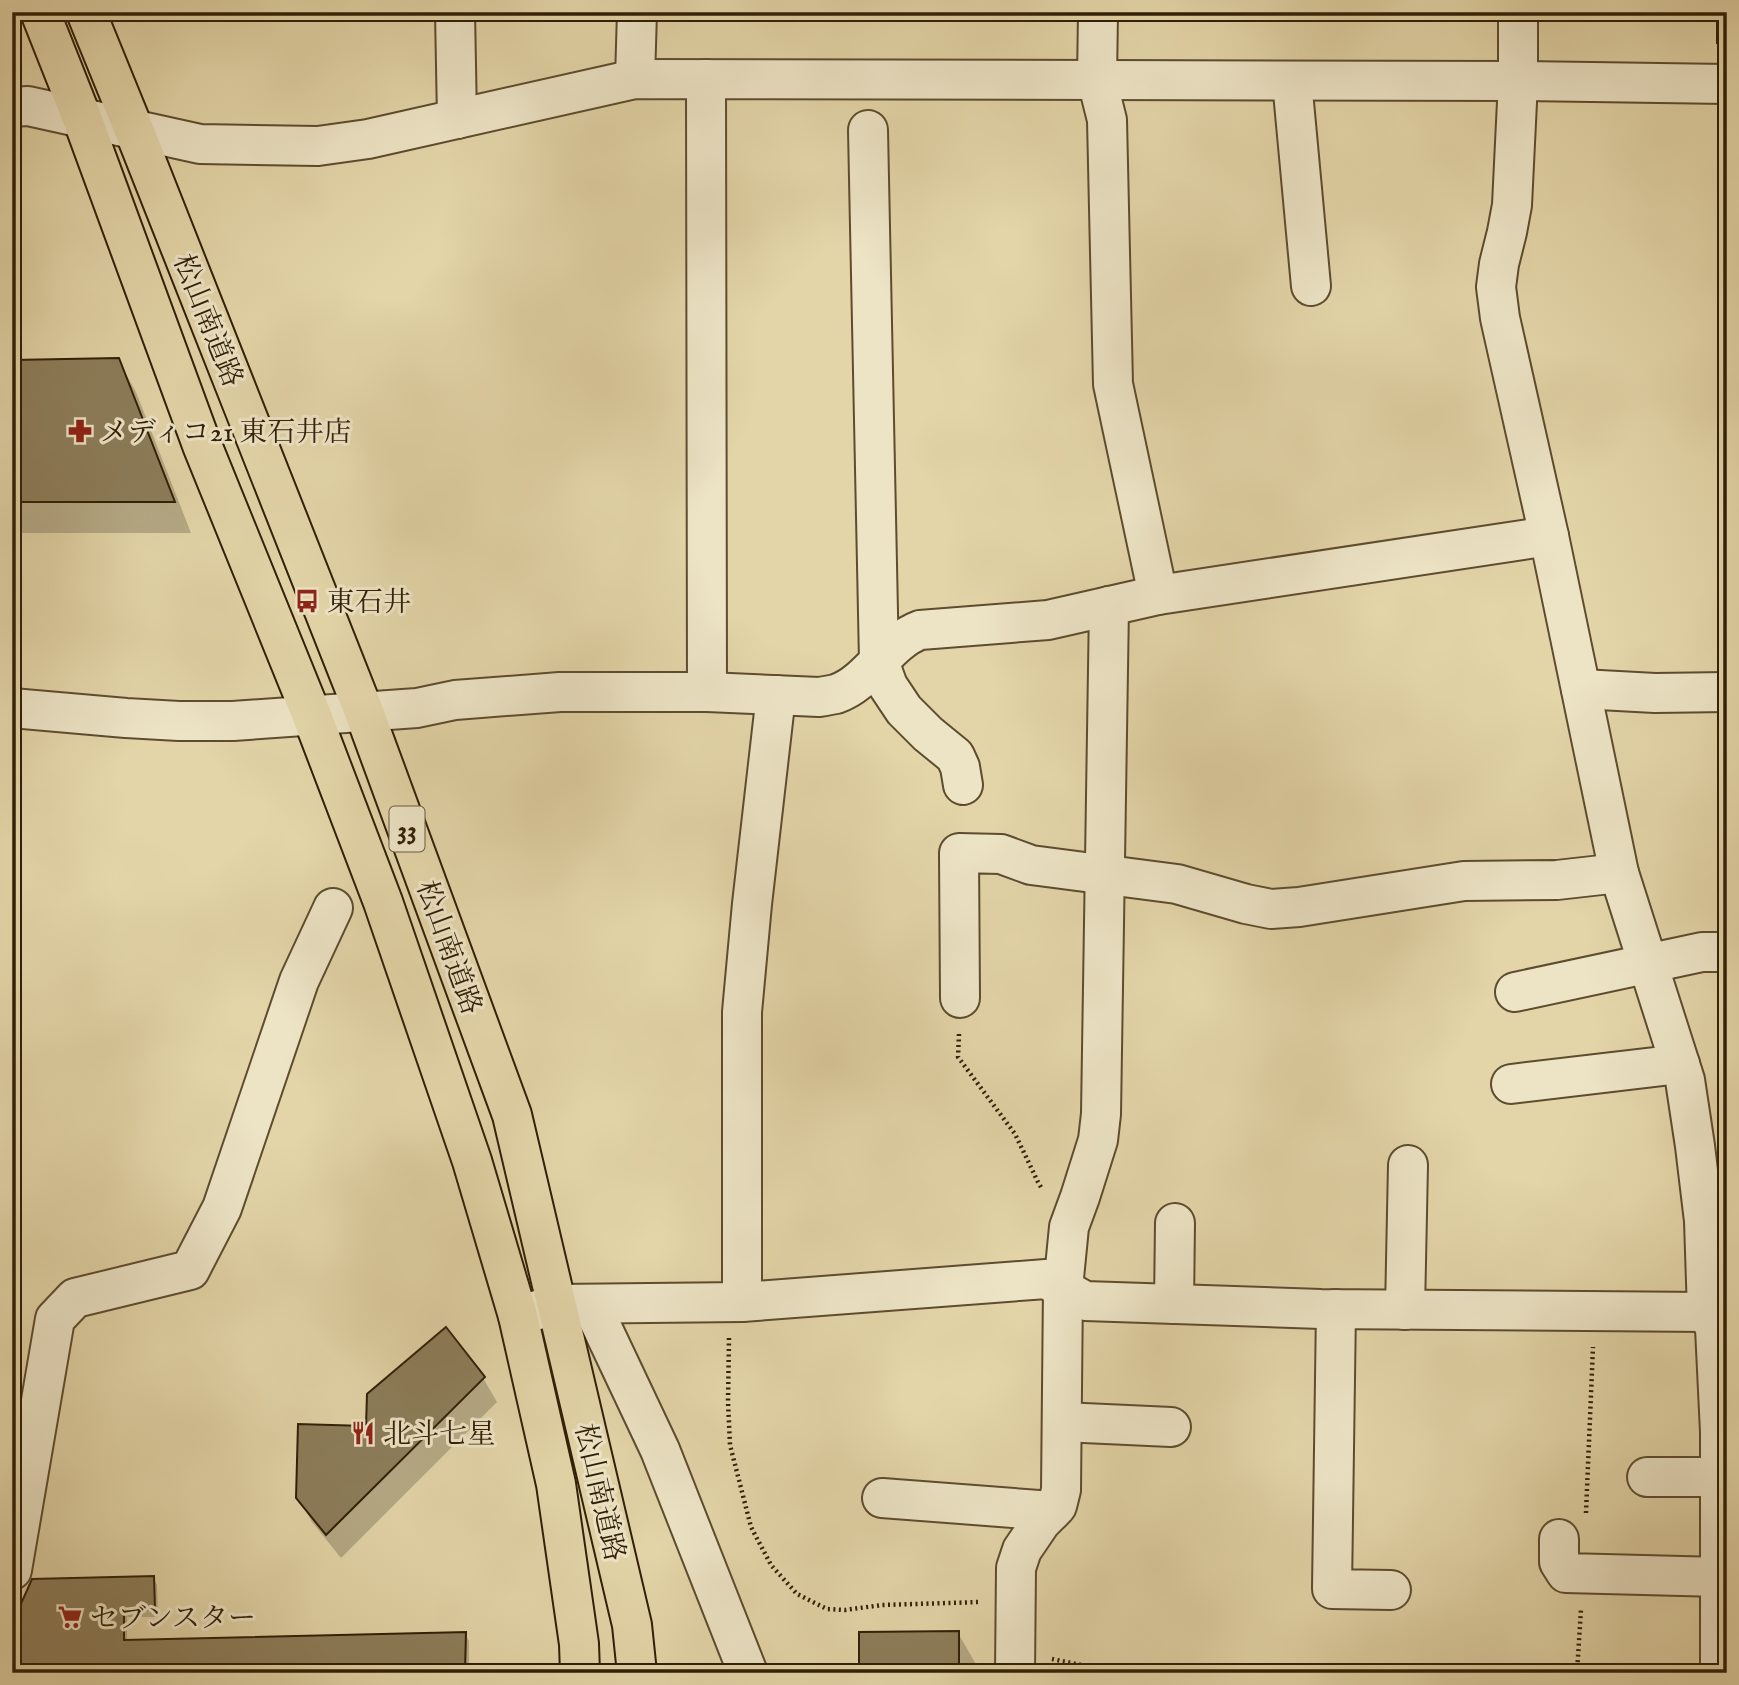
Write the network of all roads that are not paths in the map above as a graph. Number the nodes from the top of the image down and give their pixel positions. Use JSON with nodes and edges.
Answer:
{"nodes":[{"id":1,"x":40,"y":12,"type":"edge"},
{"id":2,"x":86,"y":12,"type":"edge"},
{"id":3,"x":455,"y":12,"type":"edge"},
{"id":4,"x":637,"y":12,"type":"edge"},
{"id":5,"x":1098,"y":12,"type":"edge"},
{"id":6,"x":1518,"y":12,"type":"edge"},
{"id":7,"x":635,"y":79,"type":"junction"},
{"id":8,"x":706,"y":79,"type":"junction"},
{"id":9,"x":1097,"y":80,"type":"junction"},
{"id":10,"x":1292,"y":81,"type":"junction"},
{"id":11,"x":1518,"y":81,"type":"junction"},
{"id":12,"x":1727,"y":84,"type":"edge"},
{"id":13,"x":12,"y":107,"type":"edge"},
{"id":14,"x":82,"y":118,"type":"junction"},
{"id":15,"x":457,"y":119,"type":"junction"},
{"id":16,"x":134,"y":130,"type":"junction"},
{"id":17,"x":868,"y":130,"type":"dead end"},
{"id":18,"x":1311,"y":286,"type":"dead end"},
{"id":19,"x":1549,"y":536,"type":"junction"},
{"id":20,"x":1158,"y":595,"type":"junction"},
{"id":21,"x":1109,"y":606,"type":"junction"},
{"id":22,"x":879,"y":661,"type":"junction"},
{"id":23,"x":1581,"y":689,"type":"junction"},
{"id":24,"x":707,"y":692,"type":"junction"},
{"id":25,"x":1727,"y":692,"type":"edge"},
{"id":26,"x":776,"y":695,"type":"junction"},
{"id":27,"x":12,"y":708,"type":"edge"},
{"id":28,"x":364,"y":712,"type":"junction"},
{"id":29,"x":312,"y":716,"type":"junction"},
{"id":30,"x":963,"y":785,"type":"dead end"},
{"id":31,"x":1619,"y":873,"type":"junction"},
{"id":32,"x":1105,"y":875,"type":"junction"},
{"id":33,"x":333,"y":908,"type":"dead end"},
{"id":34,"x":1727,"y":952,"type":"edge"},
{"id":35,"x":1647,"y":964,"type":"junction"},
{"id":36,"x":1515,"y":992,"type":"dead end"},
{"id":37,"x":960,"y":998,"type":"road end"},
{"id":38,"x":1679,"y":1064,"type":"junction"},
{"id":39,"x":1511,"y":1084,"type":"dead end"},
{"id":40,"x":1408,"y":1164,"type":"dead end"},
{"id":41,"x":1175,"y":1223,"type":"dead end"},
{"id":42,"x":1063,"y":1288,"type":"junction"},
{"id":43,"x":736,"y":1302,"type":"junction"},
{"id":44,"x":574,"y":1304,"type":"junction"},
{"id":45,"x":1174,"y":1304,"type":"junction"},
{"id":46,"x":1336,"y":1309,"type":"junction"},
{"id":47,"x":1405,"y":1310,"type":"junction"},
{"id":48,"x":518,"y":1316,"type":"junction"},
{"id":49,"x":1716,"y":1323,"type":"edge"},
{"id":50,"x":1723,"y":1415,"type":"edge"},
{"id":51,"x":1062,"y":1422,"type":"junction"},
{"id":52,"x":1171,"y":1427,"type":"dead end"},
{"id":53,"x":1647,"y":1477,"type":"dead end"},
{"id":54,"x":1720,"y":1477,"type":"junction"},
{"id":55,"x":882,"y":1498,"type":"dead end"},
{"id":56,"x":1052,"y":1511,"type":"junction"},
{"id":57,"x":1559,"y":1539,"type":"dead end"},
{"id":58,"x":12,"y":1570,"type":"edge"},
{"id":59,"x":1720,"y":1577,"type":"junction"},
{"id":60,"x":1391,"y":1590,"type":"dead end"},
{"id":61,"x":1015,"y":1662,"type":"edge"},
{"id":62,"x":580,"y":1673,"type":"edge"},
{"id":63,"x":637,"y":1673,"type":"edge"},
{"id":64,"x":748,"y":1673,"type":"edge"},
{"id":65,"x":1720,"y":1673,"type":"edge"}],
"edges":[{"from":1,"to":14,"type":"highway","name":"松山南道路","number":"33"},
{"from":2,"to":16,"type":"highway","name":"松山南道路","number":"33"},
{"from":3,"to":15,"type":"street"},
{"from":4,"to":7,"type":"street"},
{"from":5,"to":9,"type":"street"},
{"from":6,"to":11,"type":"street"},
{"from":7,"to":8,"type":"street"},
{"from":7,"to":15,"type":"street"},
{"from":8,"to":9,"type":"street"},
{"from":8,"to":24,"type":"street"},
{"from":9,"to":10,"type":"street"},
{"from":9,"to":20,"type":"street"},
{"from":10,"to":11,"type":"street"},
{"from":10,"to":18,"type":"street"},
{"from":11,"to":12,"type":"street"},
{"from":11,"to":19,"type":"street"},
{"from":13,"to":14,"type":"street"},
{"from":14,"to":16,"type":"street"},
{"from":14,"to":29,"type":"highway","name":"松山南道路","number":"33"},
{"from":15,"to":16,"type":"street"},
{"from":16,"to":28,"type":"highway","name":"松山南道路","number":"33"},
{"from":17,"to":22,"type":"street"},
{"from":19,"to":20,"type":"street"},
{"from":19,"to":23,"type":"street"},
{"from":20,"to":21,"type":"street"},
{"from":21,"to":22,"type":"street"},
{"from":21,"to":32,"type":"street"},
{"from":22,"to":26,"type":"street"},
{"from":22,"to":30,"type":"street"},
{"from":23,"to":25,"type":"street"},
{"from":23,"to":31,"type":"street"},
{"from":24,"to":26,"type":"street"},
{"from":24,"to":28,"type":"street"},
{"from":26,"to":43,"type":"street"},
{"from":27,"to":29,"type":"street"},
{"from":28,"to":29,"type":"street"},
{"from":28,"to":44,"type":"highway","name":"松山南道路","number":"33"},
{"from":29,"to":48,"type":"highway","name":"松山南道路","number":"33"},
{"from":31,"to":32,"type":"street"},
{"from":31,"to":35,"type":"street"},
{"from":32,"to":37,"type":"street"},
{"from":32,"to":42,"type":"street"},
{"from":33,"to":58,"type":"street"},
{"from":34,"to":35,"type":"street"},
{"from":35,"to":36,"type":"street"},
{"from":35,"to":38,"type":"street"},
{"from":38,"to":39,"type":"street"},
{"from":38,"to":49,"type":"street"},
{"from":40,"to":47,"type":"street"},
{"from":41,"to":45,"type":"street"},
{"from":42,"to":43,"type":"street"},
{"from":42,"to":45,"type":"street"},
{"from":42,"to":51,"type":"street"},
{"from":43,"to":44,"type":"street"},
{"from":44,"to":48,"type":"street"},
{"from":44,"to":63,"type":"highway","name":"松山南道路","number":"33"},
{"from":44,"to":64,"type":"street"},
{"from":45,"to":46,"type":"street"},
{"from":46,"to":47,"type":"street"},
{"from":46,"to":60,"type":"street"},
{"from":47,"to":49,"type":"street"},
{"from":48,"to":62,"type":"highway","name":"松山南道路","number":"33"},
{"from":49,"to":50,"type":"street"},
{"from":50,"to":54,"type":"street"},
{"from":51,"to":52,"type":"street"},
{"from":51,"to":56,"type":"street"},
{"from":53,"to":54,"type":"street"},
{"from":54,"to":59,"type":"street"},
{"from":55,"to":56,"type":"street"},
{"from":56,"to":61,"type":"street"},
{"from":57,"to":59,"type":"street"},
{"from":59,"to":65,"type":"street"}]}
